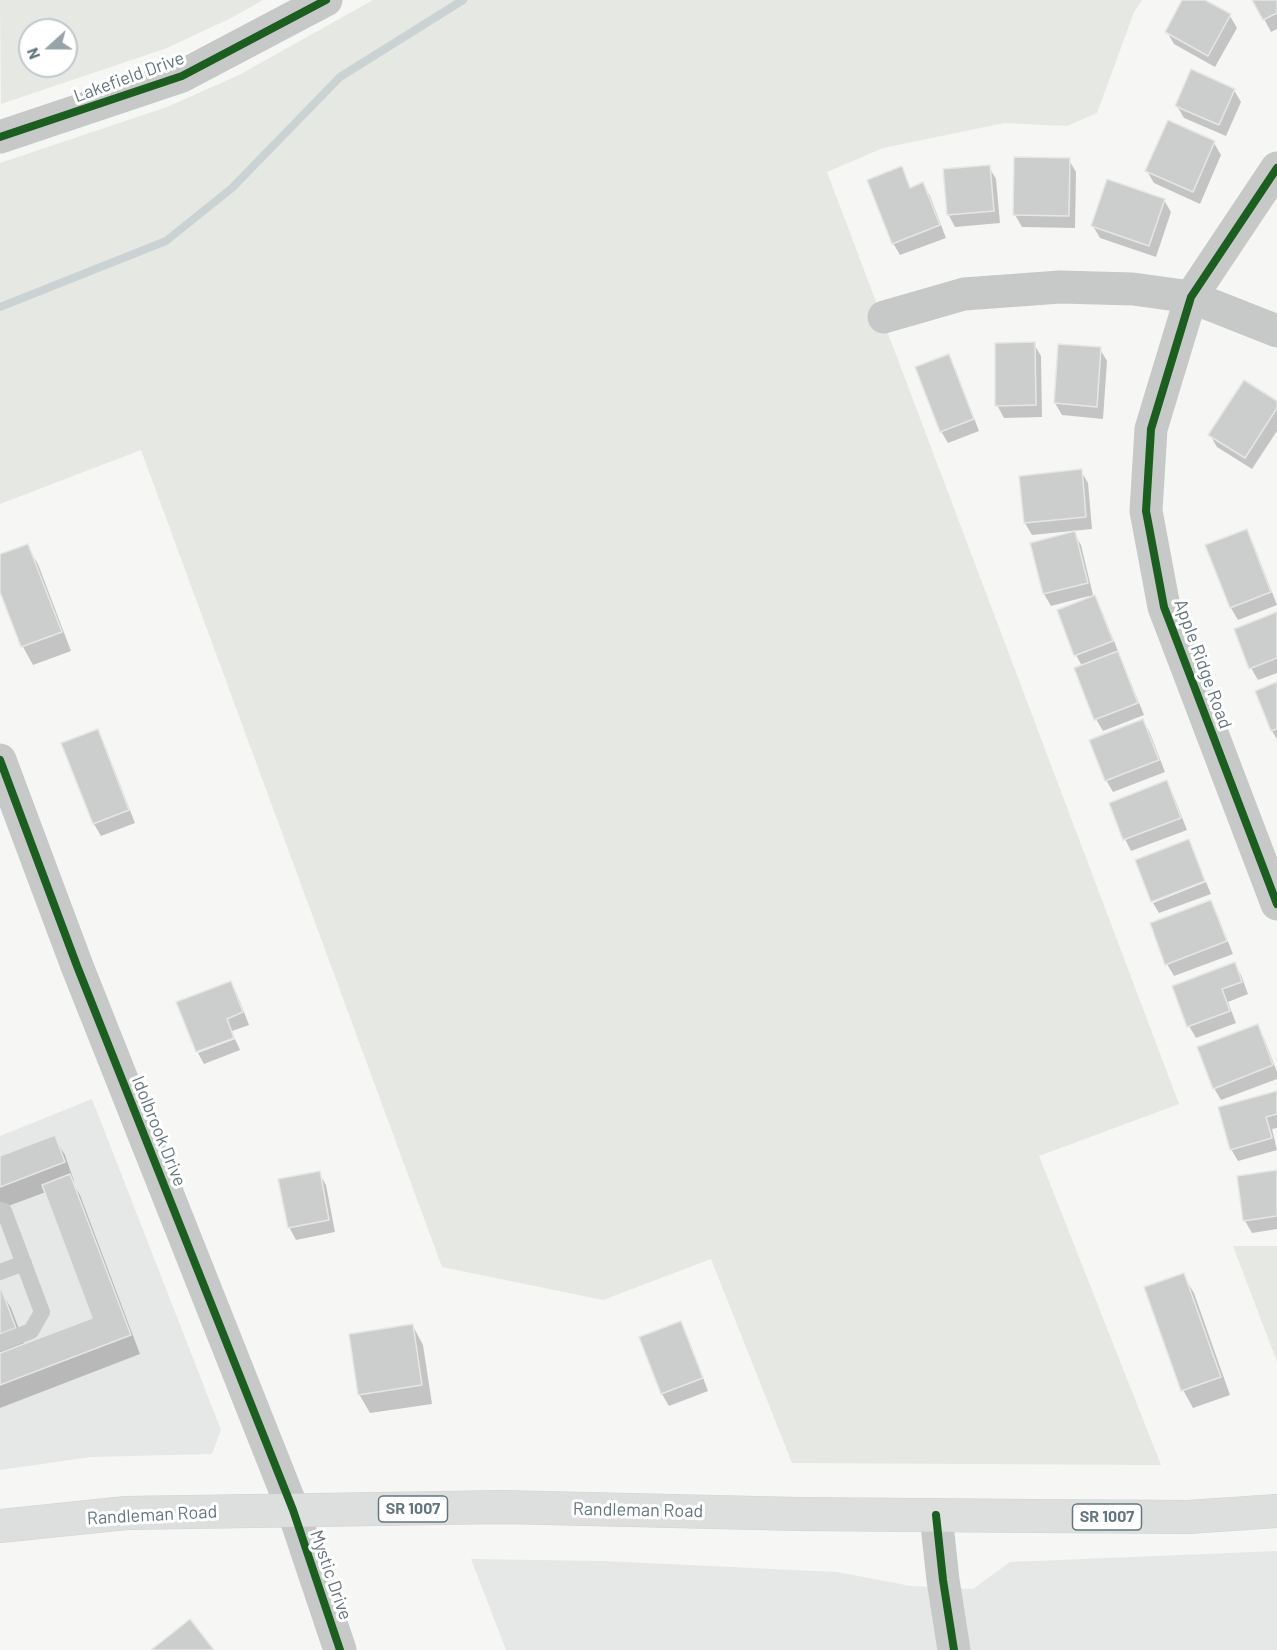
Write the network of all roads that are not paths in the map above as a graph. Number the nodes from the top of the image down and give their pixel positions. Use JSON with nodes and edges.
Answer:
{"nodes":[{"id":1,"x":326,"y":0,"type":"edge"},
{"id":2,"x":0,"y":137,"type":"edge"},
{"id":3,"x":1277,"y":168,"type":"edge"},
{"id":4,"x":1191,"y":297,"type":"junction"},
{"id":5,"x":884,"y":316,"type":"dead end"},
{"id":6,"x":1277,"y":331,"type":"edge"},
{"id":7,"x":0,"y":760,"type":"edge"},
{"id":8,"x":1277,"y":904,"type":"edge"},
{"id":9,"x":0,"y":1210,"type":"edge"},
{"id":10,"x":24,"y":1263,"type":"junction"},
{"id":11,"x":0,"y":1272,"type":"edge"},
{"id":12,"x":0,"y":1343,"type":"edge"},
{"id":13,"x":293,"y":1510,"type":"junction"},
{"id":14,"x":1277,"y":1511,"type":"edge"},
{"id":15,"x":936,"y":1515,"type":"junction"},
{"id":16,"x":0,"y":1526,"type":"edge"},
{"id":17,"x":340,"y":1650,"type":"edge"},
{"id":18,"x":954,"y":1650,"type":"edge"}],
"edges":[{"from":1,"to":2,"type":"street","name":"Lakefield Drive"},
{"from":3,"to":4,"type":"street","name":"Apple Ridge Road"},
{"from":4,"to":5,"type":"street"},
{"from":4,"to":6,"type":"street"},
{"from":4,"to":8,"type":"street","name":"Apple Ridge Road"},
{"from":7,"to":13,"type":"street","name":"Idolbrook Drive"},
{"from":9,"to":10,"type":"lane"},
{"from":10,"to":11,"type":"lane"},
{"from":10,"to":12,"type":"lane"},
{"from":13,"to":15,"type":"main road","name":"Randleman Road","number":"SR 1007"},
{"from":13,"to":16,"type":"main road","name":"Randleman Road","number":"SR 1007"},
{"from":13,"to":17,"type":"street","name":"Mystic Drive"},
{"from":14,"to":15,"type":"main road","name":"Randleman Road","number":"SR 1007"},
{"from":15,"to":18,"type":"street"}]}
